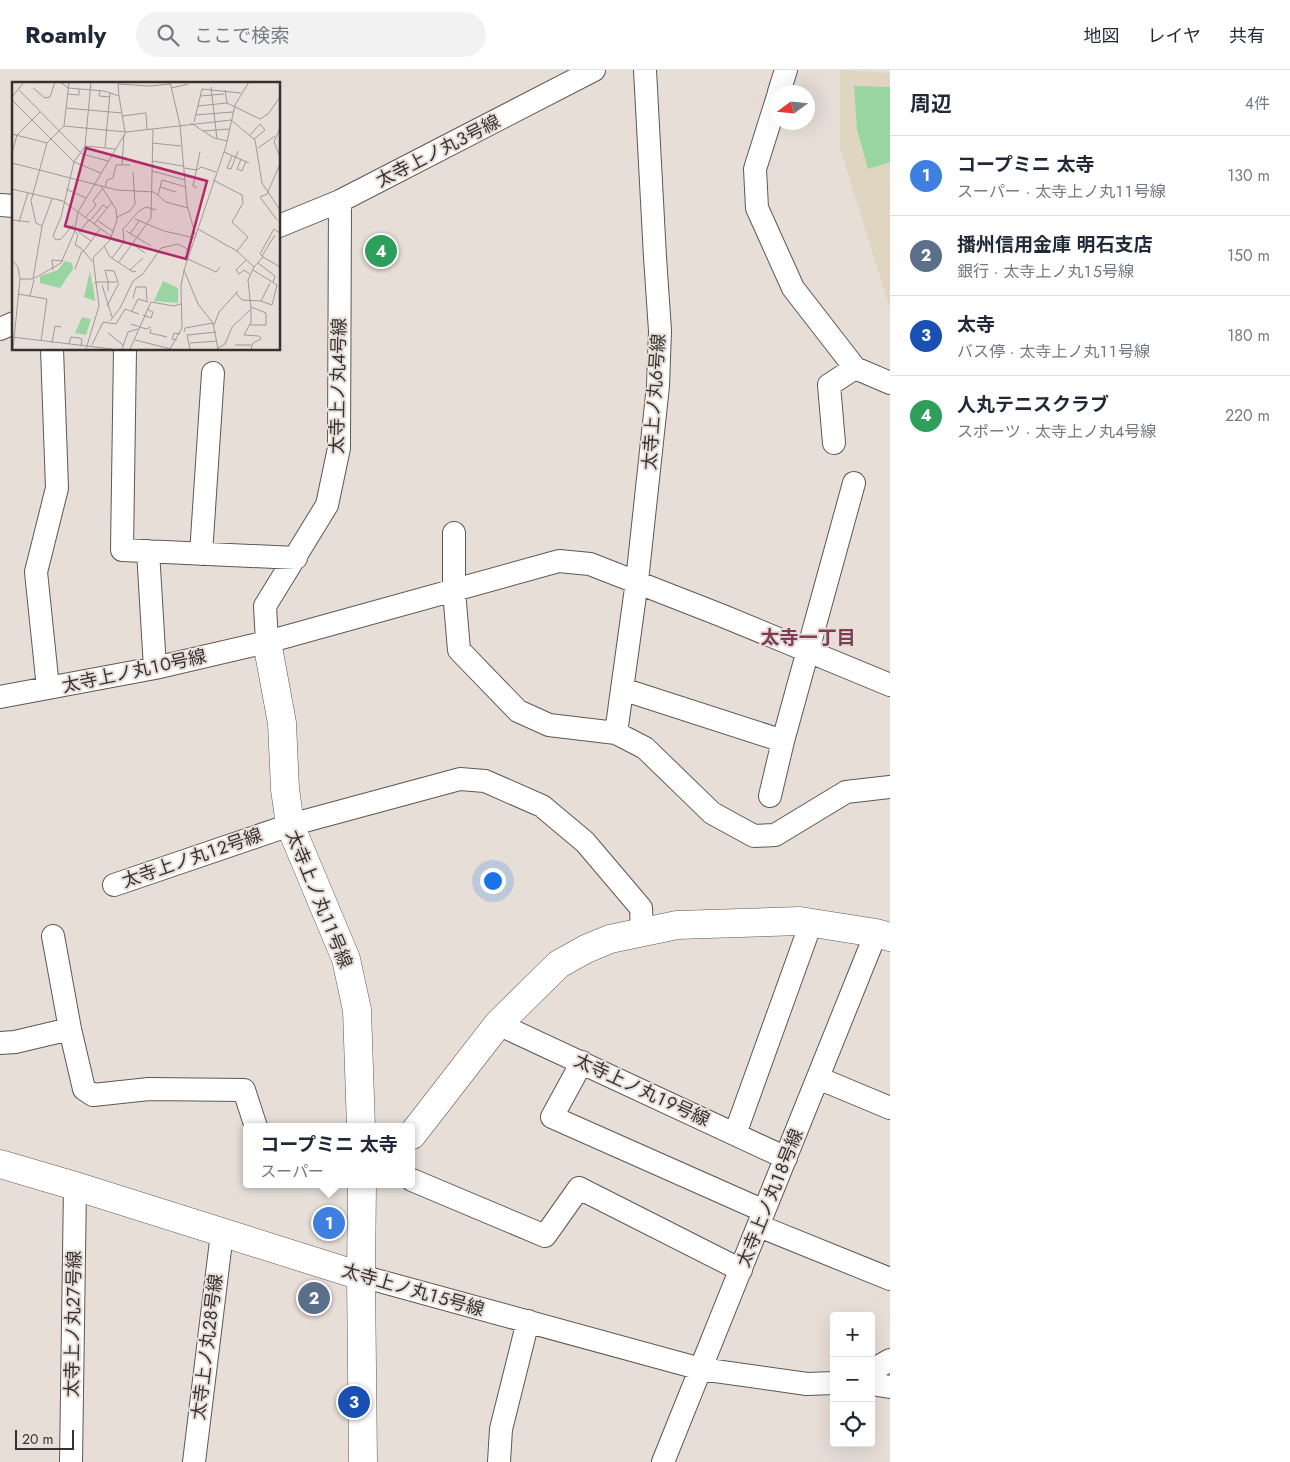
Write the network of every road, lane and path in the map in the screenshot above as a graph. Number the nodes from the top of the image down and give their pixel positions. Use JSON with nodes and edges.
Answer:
{"nodes":[{"id":1,"x":594,"y":70,"type":"edge"},
{"id":2,"x":646,"y":70,"type":"edge"},
{"id":3,"x":786,"y":70,"type":"edge"},
{"id":4,"x":781,"y":85,"type":"edge"},
{"id":5,"x":770,"y":121,"type":"edge"},
{"id":6,"x":340,"y":201,"type":"junction"},
{"id":7,"x":280,"y":226,"type":"edge"},
{"id":8,"x":12,"y":324,"type":"edge"},
{"id":9,"x":0,"y":329,"type":"edge"},
{"id":10,"x":52,"y":350,"type":"edge"},
{"id":11,"x":125,"y":350,"type":"edge"},
{"id":12,"x":855,"y":368,"type":"junction"},
{"id":13,"x":213,"y":373,"type":"dead end"},
{"id":14,"x":890,"y":383,"type":"edge"},
{"id":15,"x":834,"y":443,"type":"dead end"},
{"id":16,"x":854,"y":483,"type":"dead end"},
{"id":17,"x":454,"y":533,"type":"dead end"},
{"id":18,"x":148,"y":552,"type":"junction"},
{"id":19,"x":201,"y":554,"type":"junction"},
{"id":20,"x":296,"y":558,"type":"junction"},
{"id":21,"x":637,"y":581,"type":"junction"},
{"id":22,"x":454,"y":591,"type":"junction"},
{"id":23,"x":267,"y":642,"type":"junction"},
{"id":24,"x":808,"y":651,"type":"junction"},
{"id":25,"x":156,"y":668,"type":"junction"},
{"id":26,"x":890,"y":685,"type":"edge"},
{"id":27,"x":48,"y":688,"type":"junction"},
{"id":28,"x":622,"y":689,"type":"junction"},
{"id":29,"x":0,"y":698,"type":"edge"},
{"id":30,"x":616,"y":733,"type":"junction"},
{"id":31,"x":783,"y":741,"type":"junction"},
{"id":32,"x":890,"y":787,"type":"edge"},
{"id":33,"x":770,"y":796,"type":"dead end"},
{"id":34,"x":290,"y":825,"type":"junction"},
{"id":35,"x":114,"y":885,"type":"dead end"},
{"id":36,"x":811,"y":923,"type":"junction"},
{"id":37,"x":642,"y":932,"type":"junction"},
{"id":38,"x":883,"y":935,"type":"edge"},
{"id":39,"x":53,"y":936,"type":"dead end"},
{"id":40,"x":498,"y":1024,"type":"junction"},
{"id":41,"x":70,"y":1029,"type":"junction"},
{"id":42,"x":0,"y":1042,"type":"edge"},
{"id":43,"x":582,"y":1062,"type":"junction"},
{"id":44,"x":818,"y":1078,"type":"junction"},
{"id":45,"x":890,"y":1108,"type":"edge"},
{"id":46,"x":255,"y":1123,"type":"edge"},
{"id":47,"x":361,"y":1123,"type":"edge"},
{"id":48,"x":415,"y":1131,"type":"edge"},
{"id":49,"x":735,"y":1134,"type":"junction"},
{"id":50,"x":786,"y":1158,"type":"junction"},
{"id":51,"x":0,"y":1164,"type":"edge"},
{"id":52,"x":415,"y":1181,"type":"edge"},
{"id":53,"x":75,"y":1186,"type":"junction"},
{"id":54,"x":364,"y":1188,"type":"edge"},
{"id":55,"x":762,"y":1218,"type":"junction"},
{"id":56,"x":222,"y":1233,"type":"junction"},
{"id":57,"x":741,"y":1270,"type":"junction"},
{"id":58,"x":361,"y":1276,"type":"junction"},
{"id":59,"x":890,"y":1279,"type":"edge"},
{"id":60,"x":528,"y":1322,"type":"junction"},
{"id":61,"x":890,"y":1360,"type":"edge"},
{"id":62,"x":701,"y":1369,"type":"junction"},
{"id":63,"x":875,"y":1369,"type":"edge"},
{"id":64,"x":830,"y":1383,"type":"edge"},
{"id":65,"x":875,"y":1385,"type":"edge"},
{"id":66,"x":890,"y":1387,"type":"edge"},
{"id":67,"x":70,"y":1462,"type":"edge"},
{"id":68,"x":194,"y":1462,"type":"edge"},
{"id":69,"x":363,"y":1462,"type":"edge"},
{"id":70,"x":499,"y":1462,"type":"edge"},
{"id":71,"x":663,"y":1462,"type":"edge"}],
"edges":[{"from":1,"to":6,"type":"street","name":"太寺上ノ丸３号線"},
{"from":2,"to":21,"type":"street","name":"太寺上ノ丸６号線"},
{"from":3,"to":4,"type":"street"},
{"from":5,"to":12,"type":"street"},
{"from":6,"to":7,"type":"street","name":"太寺上ノ丸３号線"},
{"from":6,"to":20,"type":"street","name":"太寺上ノ丸４号線"},
{"from":8,"to":9,"type":"street"},
{"from":10,"to":27,"type":"street"},
{"from":11,"to":18,"type":"street"},
{"from":12,"to":14,"type":"street"},
{"from":12,"to":15,"type":"street"},
{"from":13,"to":19,"type":"street"},
{"from":16,"to":24,"type":"street"},
{"from":17,"to":22,"type":"street"},
{"from":18,"to":19,"type":"street"},
{"from":18,"to":25,"type":"street"},
{"from":19,"to":20,"type":"street"},
{"from":20,"to":23,"type":"street","name":"太寺上ノ丸４号線"},
{"from":21,"to":22,"type":"street","name":"太寺上ノ丸１０号線"},
{"from":21,"to":24,"type":"street","name":"太寺上ノ丸１０号線"},
{"from":21,"to":28,"type":"street","name":"太寺上ノ丸６号線"},
{"from":22,"to":23,"type":"street","name":"太寺上ノ丸１０号線"},
{"from":22,"to":30,"type":"street"},
{"from":23,"to":25,"type":"street","name":"太寺上ノ丸１０号線"},
{"from":23,"to":34,"type":"street","name":"太寺上ノ丸１１号線"},
{"from":24,"to":26,"type":"street","name":"太寺上ノ丸１０号線"},
{"from":24,"to":31,"type":"street"},
{"from":25,"to":27,"type":"street","name":"太寺上ノ丸１０号線"},
{"from":27,"to":29,"type":"street","name":"太寺上ノ丸１０号線"},
{"from":28,"to":30,"type":"street","name":"太寺上ノ丸６号線"},
{"from":28,"to":31,"type":"street"},
{"from":30,"to":32,"type":"street"},
{"from":31,"to":33,"type":"street"},
{"from":34,"to":35,"type":"street","name":"太寺上ノ丸１２号線"},
{"from":34,"to":37,"type":"street","name":"太寺上ノ丸１２号線"},
{"from":34,"to":47,"type":"street","name":"太寺上ノ丸１１号線"},
{"from":36,"to":37,"type":"street"},
{"from":36,"to":38,"type":"street"},
{"from":36,"to":49,"type":"street"},
{"from":37,"to":40,"type":"street"},
{"from":38,"to":44,"type":"street","name":"太寺上ノ丸１８号線"},
{"from":39,"to":41,"type":"street"},
{"from":40,"to":43,"type":"street","name":"太寺上ノ丸１９号線"},
{"from":40,"to":48,"type":"street"},
{"from":41,"to":42,"type":"street"},
{"from":41,"to":46,"type":"street"},
{"from":43,"to":49,"type":"street","name":"太寺上ノ丸１９号線"},
{"from":43,"to":55,"type":"street"},
{"from":44,"to":45,"type":"street"},
{"from":44,"to":50,"type":"street","name":"太寺上ノ丸１８号線"},
{"from":49,"to":50,"type":"street","name":"太寺上ノ丸１９号線"},
{"from":50,"to":55,"type":"street","name":"太寺上ノ丸１８号線"},
{"from":51,"to":53,"type":"street","name":"太寺上ノ丸１５号線"},
{"from":52,"to":57,"type":"street"},
{"from":53,"to":56,"type":"street","name":"太寺上ノ丸１５号線"},
{"from":53,"to":67,"type":"street","name":"太寺上ノ丸２７号線"},
{"from":54,"to":58,"type":"street"},
{"from":55,"to":57,"type":"street","name":"太寺上ノ丸１８号線"},
{"from":55,"to":59,"type":"street"},
{"from":56,"to":58,"type":"street","name":"太寺上ノ丸１５号線"},
{"from":56,"to":68,"type":"street","name":"太寺上ノ丸２８号線"},
{"from":57,"to":62,"type":"street","name":"太寺上ノ丸１８号線"},
{"from":58,"to":60,"type":"street","name":"太寺上ノ丸１５号線"},
{"from":58,"to":69,"type":"street"},
{"from":60,"to":62,"type":"street","name":"太寺上ノ丸１５号線"},
{"from":60,"to":70,"type":"street"},
{"from":61,"to":63,"type":"street"},
{"from":62,"to":64,"type":"street","name":"太寺上ノ丸１５号線"},
{"from":62,"to":71,"type":"street","name":"太寺上ノ丸１８号線"},
{"from":65,"to":66,"type":"street"}]}
